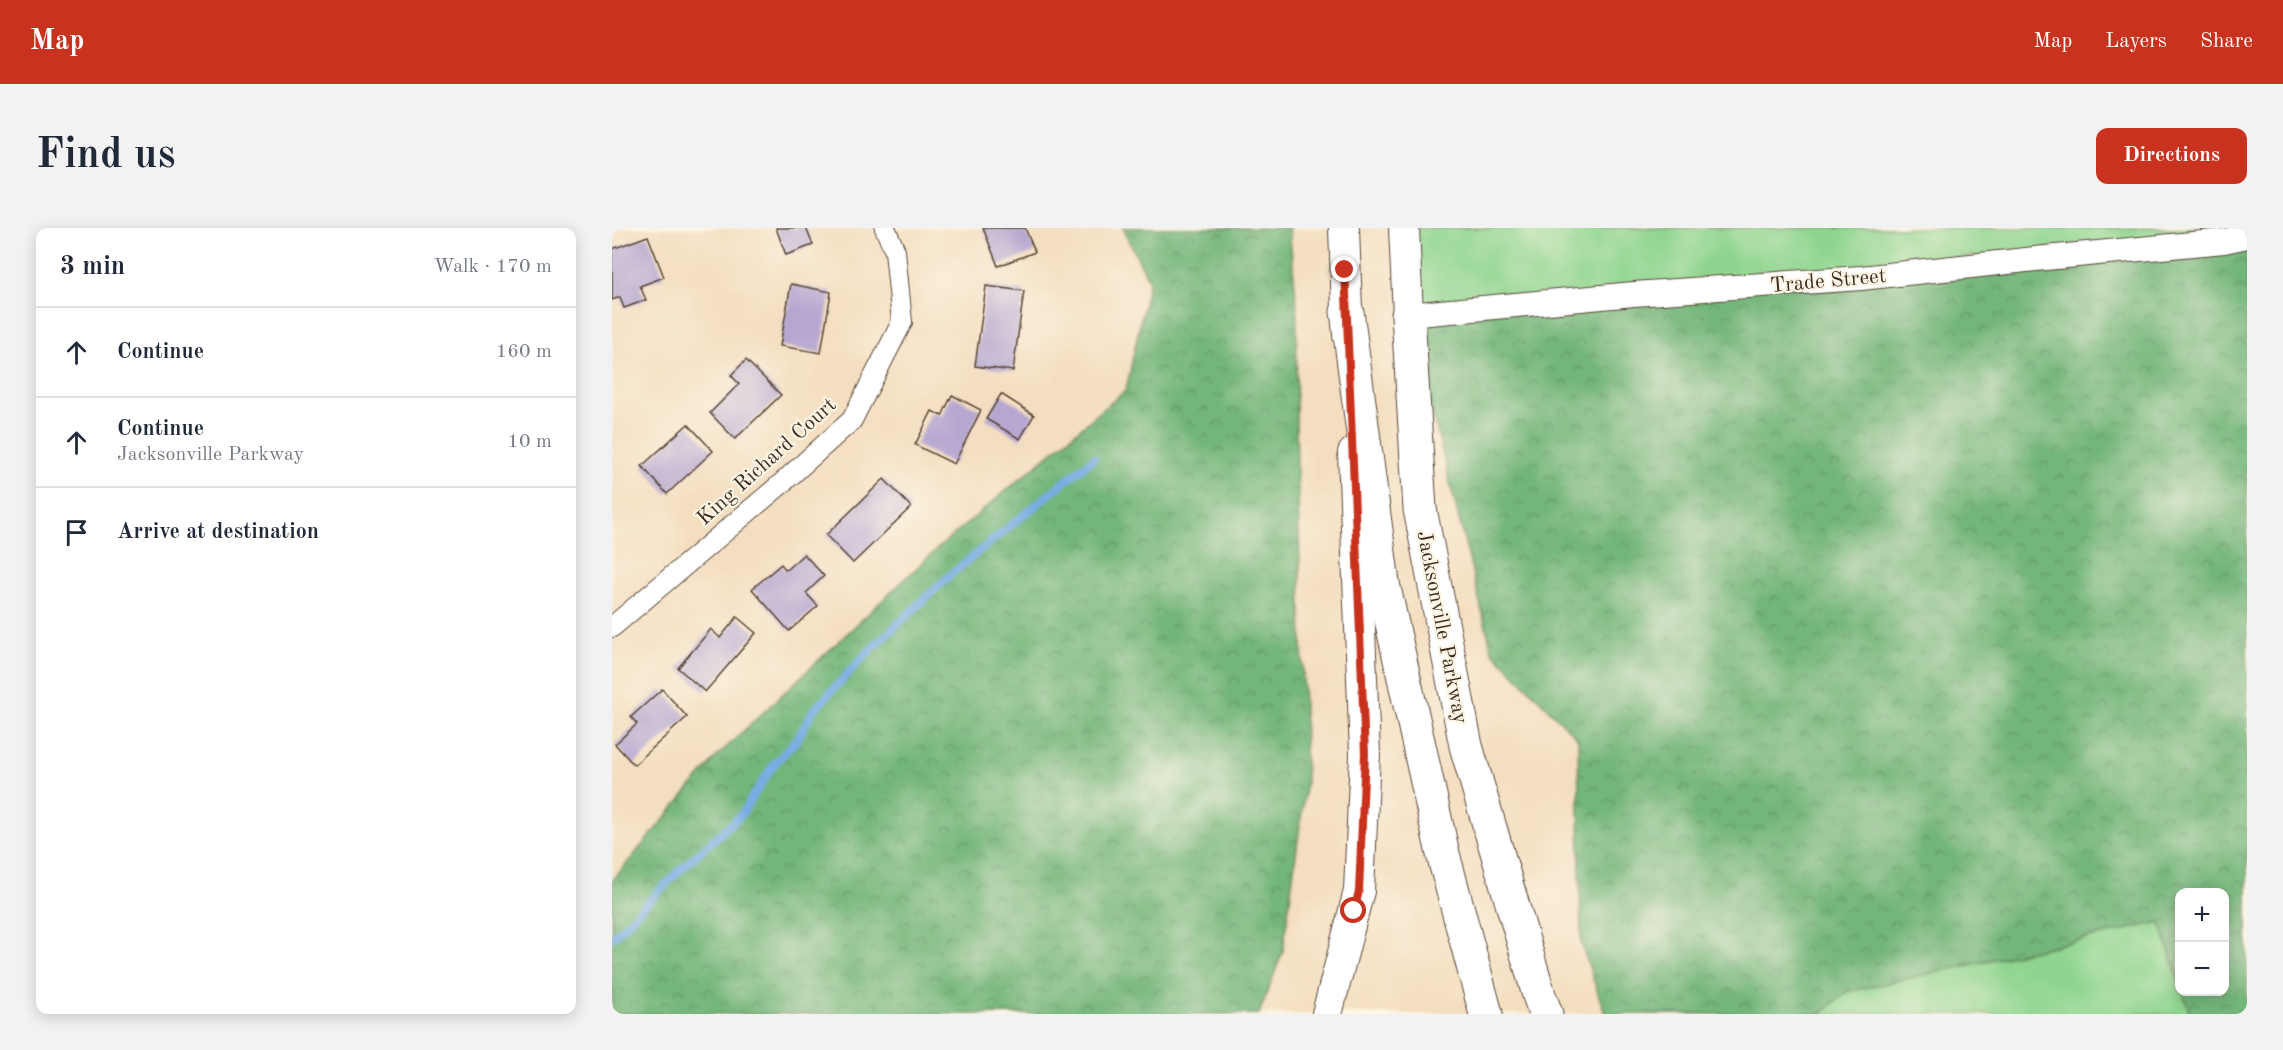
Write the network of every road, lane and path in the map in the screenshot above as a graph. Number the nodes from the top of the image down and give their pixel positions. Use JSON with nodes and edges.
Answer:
{"nodes":[{"id":1,"x":885,"y":228,"type":"edge"},
{"id":2,"x":1344,"y":228,"type":"edge"},
{"id":3,"x":1404,"y":228,"type":"edge"},
{"id":4,"x":2247,"y":236,"type":"edge"},
{"id":5,"x":1347,"y":312,"type":"junction"},
{"id":6,"x":1408,"y":315,"type":"junction"},
{"id":7,"x":612,"y":627,"type":"edge"},
{"id":8,"x":1327,"y":1014,"type":"edge"},
{"id":9,"x":1486,"y":1014,"type":"edge"},
{"id":10,"x":1546,"y":1014,"type":"edge"}],
"edges":[{"from":1,"to":7,"type":"street","name":"King Richard Court"},
{"from":2,"to":5,"type":"main road"},
{"from":3,"to":6,"type":"main road","name":"Jacksonville Parkway"},
{"from":4,"to":6,"type":"street","name":"Trade Street"},
{"from":5,"to":8,"type":"main road"},
{"from":5,"to":9,"type":"highway"},
{"from":6,"to":10,"type":"highway","name":"Jacksonville Parkway"}]}
